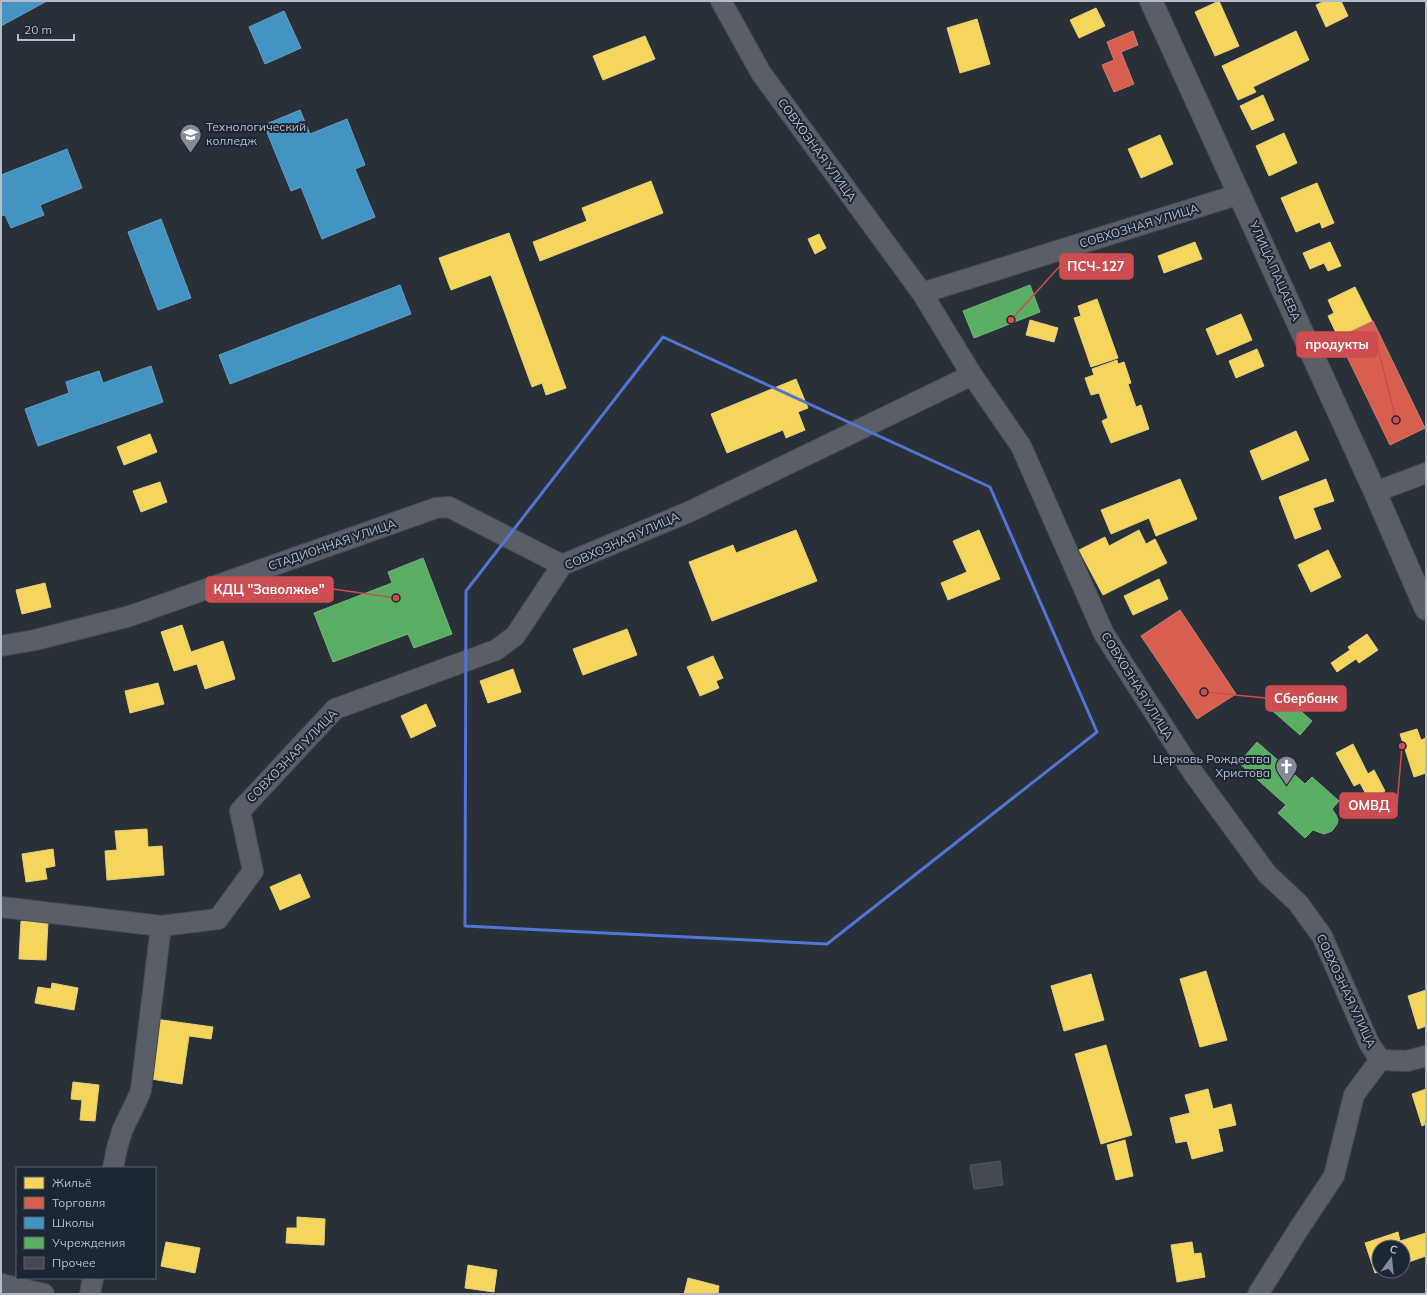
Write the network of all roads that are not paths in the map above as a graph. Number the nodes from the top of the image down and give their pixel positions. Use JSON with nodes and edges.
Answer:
{"nodes":[{"id":1,"x":721,"y":1,"type":"edge"},
{"id":2,"x":1151,"y":1,"type":"edge"},
{"id":3,"x":1240,"y":194,"type":"junction"},
{"id":4,"x":922,"y":293,"type":"junction"},
{"id":5,"x":972,"y":375,"type":"junction"},
{"id":6,"x":1426,"y":473,"type":"edge"},
{"id":7,"x":1375,"y":492,"type":"junction"},
{"id":8,"x":562,"y":565,"type":"junction"},
{"id":9,"x":1426,"y":609,"type":"edge"},
{"id":10,"x":1,"y":646,"type":"edge"},
{"id":11,"x":1,"y":906,"type":"edge"},
{"id":12,"x":160,"y":926,"type":"junction"},
{"id":13,"x":1426,"y":1056,"type":"edge"},
{"id":14,"x":1380,"y":1060,"type":"junction"},
{"id":15,"x":113,"y":1167,"type":"edge"},
{"id":16,"x":93,"y":1279,"type":"edge"},
{"id":17,"x":1,"y":1284,"type":"edge"},
{"id":18,"x":44,"y":1294,"type":"edge"},
{"id":19,"x":90,"y":1294,"type":"edge"},
{"id":20,"x":1258,"y":1294,"type":"edge"}],
"edges":[{"from":1,"to":4,"type":"street","name":"СОВХОЗНАЯ УЛИЦА"},
{"from":2,"to":3,"type":"street","name":"УЛИЦА ПАЦАЕВА"},
{"from":3,"to":4,"type":"street","name":"СОВХОЗНАЯ УЛИЦА"},
{"from":3,"to":7,"type":"street","name":"УЛИЦА ПАЦАЕВА"},
{"from":4,"to":5,"type":"street","name":"СОВХОЗНАЯ УЛИЦА"},
{"from":5,"to":8,"type":"street","name":"СОВХОЗНАЯ УЛИЦА"},
{"from":5,"to":14,"type":"street","name":"СОВХОЗНАЯ УЛИЦА"},
{"from":6,"to":7,"type":"street"},
{"from":7,"to":9,"type":"street","name":"УЛИЦА ПАЦАЕВА"},
{"from":8,"to":10,"type":"street","name":"СТАДИОННАЯ УЛИЦА"},
{"from":8,"to":12,"type":"street","name":"СОВХОЗНАЯ УЛИЦА"},
{"from":11,"to":12,"type":"street"},
{"from":12,"to":15,"type":"street"},
{"from":13,"to":14,"type":"street","name":"СОВХОЗНАЯ УЛИЦА"},
{"from":14,"to":20,"type":"street","name":"СОВХОЗНАЯ УЛИЦА"},
{"from":16,"to":19,"type":"street"},
{"from":17,"to":18,"type":"street"}]}
